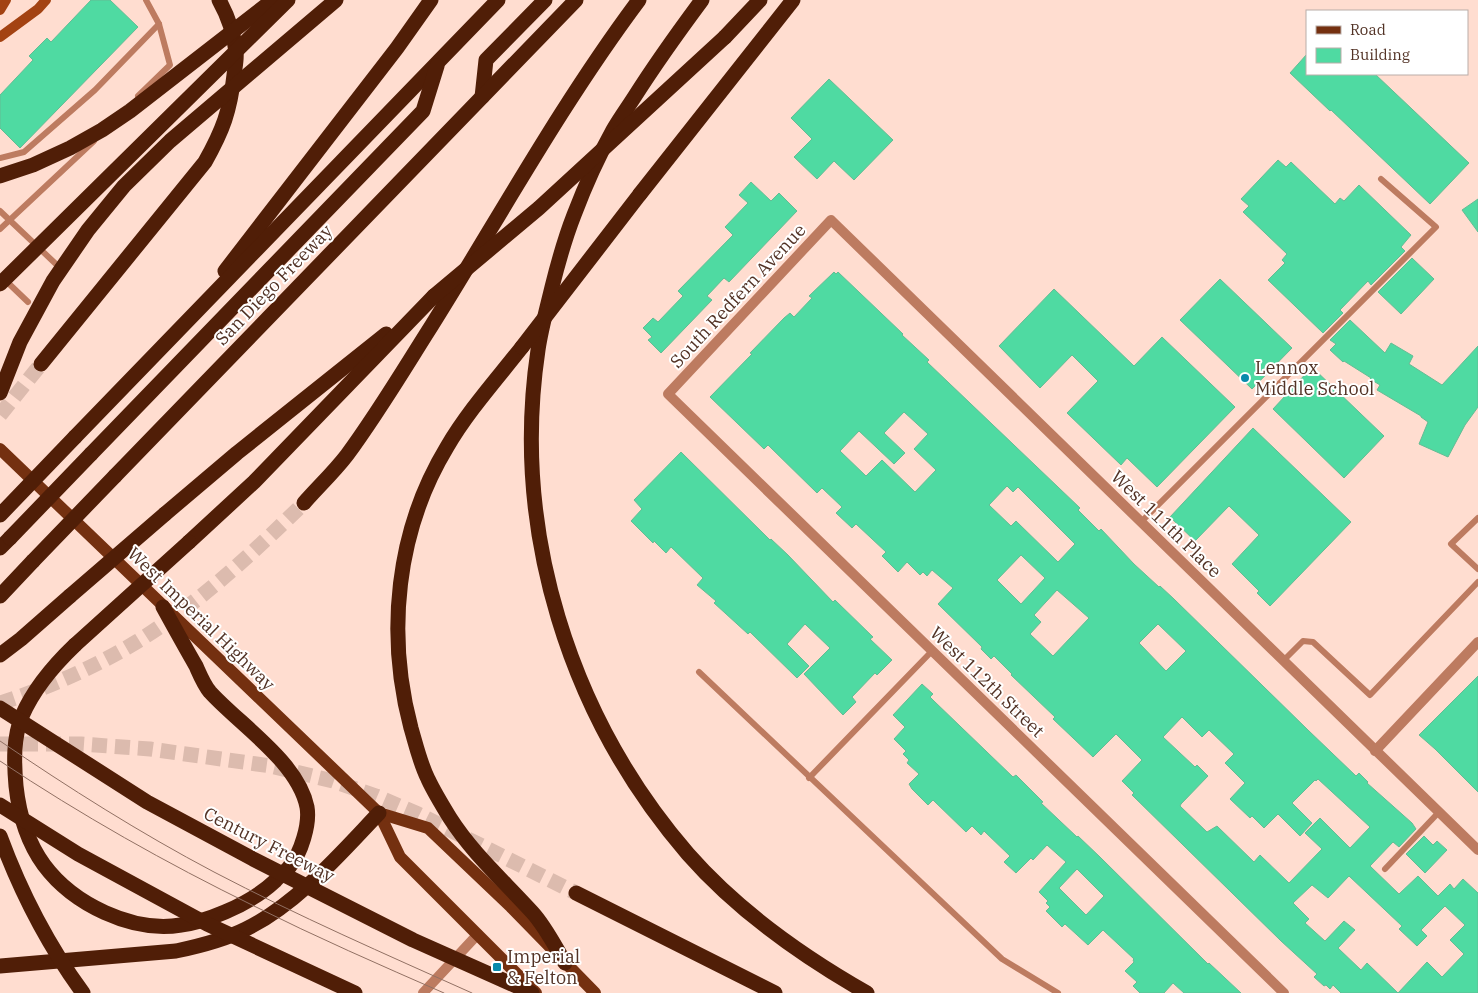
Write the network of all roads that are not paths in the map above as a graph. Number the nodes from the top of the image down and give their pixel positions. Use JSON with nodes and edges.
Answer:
{"nodes":[{"id":1,"x":46,"y":0,"type":"edge"},
{"id":2,"x":146,"y":0,"type":"edge"},
{"id":3,"x":220,"y":0,"type":"edge"},
{"id":4,"x":273,"y":0,"type":"edge"},
{"id":5,"x":288,"y":0,"type":"edge"},
{"id":6,"x":336,"y":0,"type":"edge"},
{"id":7,"x":431,"y":0,"type":"edge"},
{"id":8,"x":498,"y":0,"type":"edge"},
{"id":9,"x":545,"y":0,"type":"edge"},
{"id":10,"x":576,"y":0,"type":"edge"},
{"id":11,"x":639,"y":0,"type":"edge"},
{"id":12,"x":702,"y":0,"type":"edge"},
{"id":13,"x":760,"y":0,"type":"edge"},
{"id":14,"x":793,"y":0,"type":"edge"},
{"id":15,"x":159,"y":24,"type":"junction"},
{"id":16,"x":0,"y":37,"type":"edge"},
{"id":17,"x":438,"y":62,"type":"junction"},
{"id":18,"x":482,"y":97,"type":"junction"},
{"id":19,"x":0,"y":158,"type":"edge"},
{"id":20,"x":0,"y":176,"type":"edge"},
{"id":21,"x":1381,"y":179,"type":"dead end"},
{"id":22,"x":0,"y":211,"type":"edge"},
{"id":23,"x":9,"y":220,"type":"junction"},
{"id":24,"x":831,"y":220,"type":"joint"},
{"id":25,"x":0,"y":228,"type":"edge"},
{"id":26,"x":58,"y":266,"type":"dead end"},
{"id":27,"x":0,"y":274,"type":"edge"},
{"id":28,"x":0,"y":284,"type":"edge"},
{"id":29,"x":434,"y":296,"type":"junction"},
{"id":30,"x":28,"y":302,"type":"dead end"},
{"id":31,"x":180,"y":329,"type":"junction"},
{"id":32,"x":40,"y":364,"type":"tunnel mouth"},
{"id":33,"x":0,"y":393,"type":"edge"},
{"id":34,"x":668,"y":394,"type":"joint"},
{"id":35,"x":0,"y":449,"type":"edge"},
{"id":36,"x":304,"y":503,"type":"tunnel mouth"},
{"id":37,"x":0,"y":515,"type":"edge"},
{"id":38,"x":1478,"y":518,"type":"edge"},
{"id":39,"x":1141,"y":522,"type":"junction"},
{"id":40,"x":5,"y":543,"type":"edge"},
{"id":41,"x":1478,"y":569,"type":"edge"},
{"id":42,"x":1478,"y":582,"type":"edge"},
{"id":43,"x":0,"y":596,"type":"edge"},
{"id":44,"x":163,"y":607,"type":"junction"},
{"id":45,"x":1478,"y":642,"type":"edge"},
{"id":46,"x":932,"y":651,"type":"junction"},
{"id":47,"x":0,"y":655,"type":"edge"},
{"id":48,"x":1283,"y":661,"type":"junction"},
{"id":49,"x":699,"y":672,"type":"dead end"},
{"id":50,"x":0,"y":708,"type":"edge"},
{"id":51,"x":1375,"y":750,"type":"junction"},
{"id":52,"x":809,"y":778,"type":"junction"},
{"id":53,"x":0,"y":805,"type":"edge"},
{"id":54,"x":1439,"y":812,"type":"junction"},
{"id":55,"x":379,"y":813,"type":"junction"},
{"id":56,"x":0,"y":836,"type":"edge"},
{"id":57,"x":1478,"y":850,"type":"edge"},
{"id":58,"x":1385,"y":869,"type":"dead end"},
{"id":59,"x":576,"y":893,"type":"tunnel mouth"},
{"id":60,"x":478,"y":934,"type":"junction"},
{"id":61,"x":565,"y":963,"type":"junction"},
{"id":62,"x":0,"y":966,"type":"edge"},
{"id":63,"x":83,"y":993,"type":"edge"},
{"id":64,"x":355,"y":993,"type":"edge"},
{"id":65,"x":423,"y":993,"type":"edge"},
{"id":66,"x":532,"y":993,"type":"edge"},
{"id":67,"x":536,"y":993,"type":"edge"},
{"id":68,"x":595,"y":993,"type":"edge"},
{"id":69,"x":776,"y":993,"type":"edge"},
{"id":70,"x":867,"y":993,"type":"edge"},
{"id":71,"x":1058,"y":993,"type":"edge"},
{"id":72,"x":1284,"y":993,"type":"edge"}],
"edges":[{"from":1,"to":16,"type":"main road"},
{"from":2,"to":15,"type":"lane"},
{"from":3,"to":32,"type":"highway"},
{"from":4,"to":20,"type":"highway","bridge":true},
{"from":5,"to":28,"type":"highway","bridge":true},
{"from":6,"to":33,"type":"highway","bridge":true},
{"from":7,"to":31,"type":"highway"},
{"from":8,"to":17,"type":"highway","name":"San Diego Freeway"},
{"from":9,"to":18,"type":"highway"},
{"from":10,"to":18,"type":"highway","name":"San Diego Freeway"},
{"from":11,"to":36,"type":"highway"},
{"from":12,"to":70,"type":"highway"},
{"from":13,"to":29,"type":"highway","bridge":true},
{"from":14,"to":61,"type":"highway","bridge":true},
{"from":15,"to":19,"type":"lane"},
{"from":15,"to":23,"type":"lane"},
{"from":17,"to":31,"type":"highway","name":"San Diego Freeway"},
{"from":17,"to":40,"type":"highway","bridge":true},
{"from":18,"to":43,"type":"highway","name":"San Diego Freeway","bridge":true},
{"from":21,"to":39,"type":"lane"},
{"from":22,"to":23,"type":"lane"},
{"from":23,"to":25,"type":"lane"},
{"from":23,"to":26,"type":"lane"},
{"from":24,"to":34,"type":"street","name":"South Redfern Avenue"},
{"from":24,"to":39,"type":"street","name":"West 111th Place"},
{"from":27,"to":30,"type":"lane"},
{"from":29,"to":44,"type":"highway","bridge":true},
{"from":29,"to":47,"type":"highway","bridge":true},
{"from":31,"to":37,"type":"highway","name":"San Diego Freeway","bridge":true},
{"from":34,"to":46,"type":"street","name":"West 112th Street"},
{"from":35,"to":44,"type":"main road","name":"West Imperial Highway"},
{"from":38,"to":41,"type":"lane"},
{"from":39,"to":48,"type":"street","name":"West 111th Place"},
{"from":42,"to":48,"type":"lane"},
{"from":44,"to":55,"type":"main road","name":"West Imperial Highway"},
{"from":45,"to":51,"type":"street"},
{"from":46,"to":52,"type":"lane"},
{"from":46,"to":72,"type":"street","name":"West 112th Street"},
{"from":48,"to":51,"type":"street","name":"West 111th Place"},
{"from":49,"to":52,"type":"lane"},
{"from":50,"to":66,"type":"highway","name":"Century Freeway","bridge":true},
{"from":51,"to":54,"type":"street","name":"West 111th Place"},
{"from":52,"to":71,"type":"lane"},
{"from":53,"to":64,"type":"highway","bridge":true},
{"from":54,"to":57,"type":"street","name":"West 111th Place"},
{"from":54,"to":58,"type":"lane"},
{"from":55,"to":60,"type":"main road","name":"West Imperial Highway"},
{"from":55,"to":61,"type":"main road","name":"West Imperial Highway"},
{"from":55,"to":62,"type":"highway"},
{"from":56,"to":63,"type":"highway","bridge":true},
{"from":59,"to":69,"type":"highway"},
{"from":60,"to":65,"type":"street"},
{"from":60,"to":67,"type":"main road","name":"West Imperial Highway"},
{"from":61,"to":68,"type":"main road","name":"West Imperial Highway"}]}
